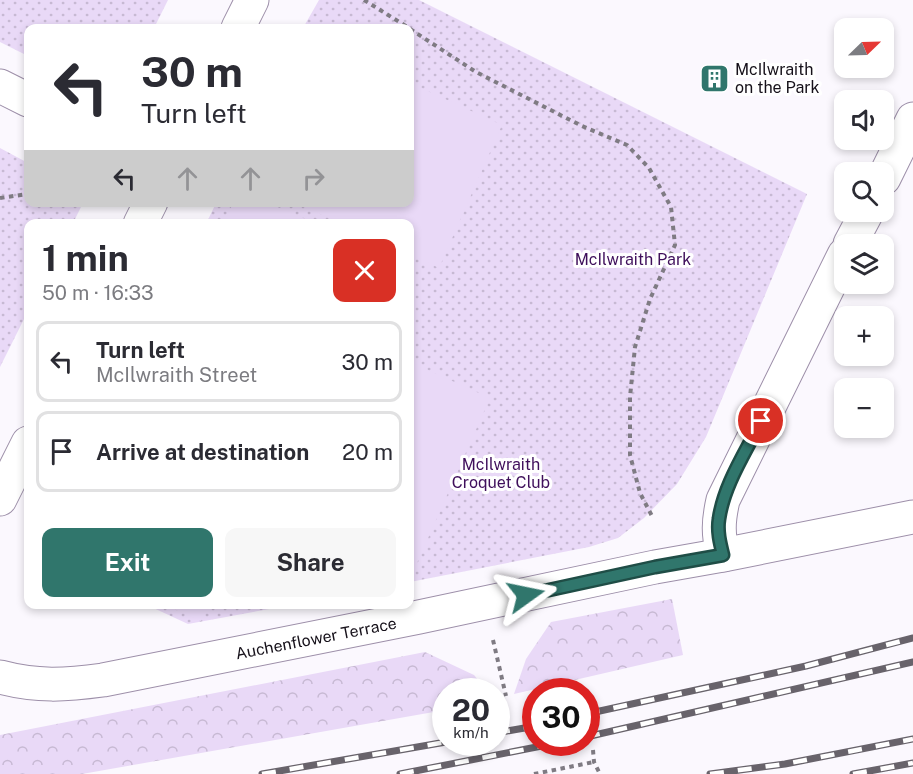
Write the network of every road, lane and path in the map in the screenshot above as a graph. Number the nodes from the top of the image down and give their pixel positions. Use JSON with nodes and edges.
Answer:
{"nodes":[{"id":1,"x":252,"y":0,"type":"edge"},
{"id":2,"x":364,"y":0,"type":"edge"},
{"id":3,"x":240,"y":24,"type":"edge"},
{"id":4,"x":401,"y":24,"type":"edge"},
{"id":5,"x":414,"y":32,"type":"edge"},
{"id":6,"x":0,"y":86,"type":"edge"},
{"id":7,"x":24,"y":98,"type":"edge"},
{"id":8,"x":913,"y":119,"type":"edge"},
{"id":9,"x":892,"y":162,"type":"edge"},
{"id":10,"x":24,"y":195,"type":"edge"},
{"id":11,"x":0,"y":198,"type":"edge"},
{"id":12,"x":834,"y":275,"type":"edge"},
{"id":13,"x":24,"y":451,"type":"edge"},
{"id":14,"x":0,"y":499,"type":"edge"},
{"id":15,"x":913,"y":517,"type":"edge"},
{"id":16,"x":653,"y":518,"type":"dead end"},
{"id":17,"x":723,"y":555,"type":"junction"},
{"id":18,"x":493,"y":639,"type":"dead end"},
{"id":19,"x":0,"y":677,"type":"edge"},
{"id":20,"x":502,"y":678,"type":"edge"},
{"id":21,"x":594,"y":756,"type":"edge"},
{"id":22,"x":594,"y":762,"type":"junction"},
{"id":23,"x":599,"y":772,"type":"dead end"},
{"id":24,"x":534,"y":774,"type":"edge"}],
"edges":[{"from":1,"to":3,"type":"street"},
{"from":2,"to":4,"type":"path"},
{"from":5,"to":16,"type":"path"},
{"from":6,"to":7,"type":"street"},
{"from":8,"to":9,"type":"street"},
{"from":10,"to":11,"type":"path"},
{"from":12,"to":17,"type":"street"},
{"from":13,"to":14,"type":"street"},
{"from":15,"to":17,"type":"street","name":"Auchenflower Terrace"},
{"from":17,"to":19,"type":"street","name":"Auchenflower Terrace"},
{"from":18,"to":20,"type":"path"},
{"from":21,"to":22,"type":"path"},
{"from":22,"to":23,"type":"path"},
{"from":22,"to":24,"type":"path"}]}
